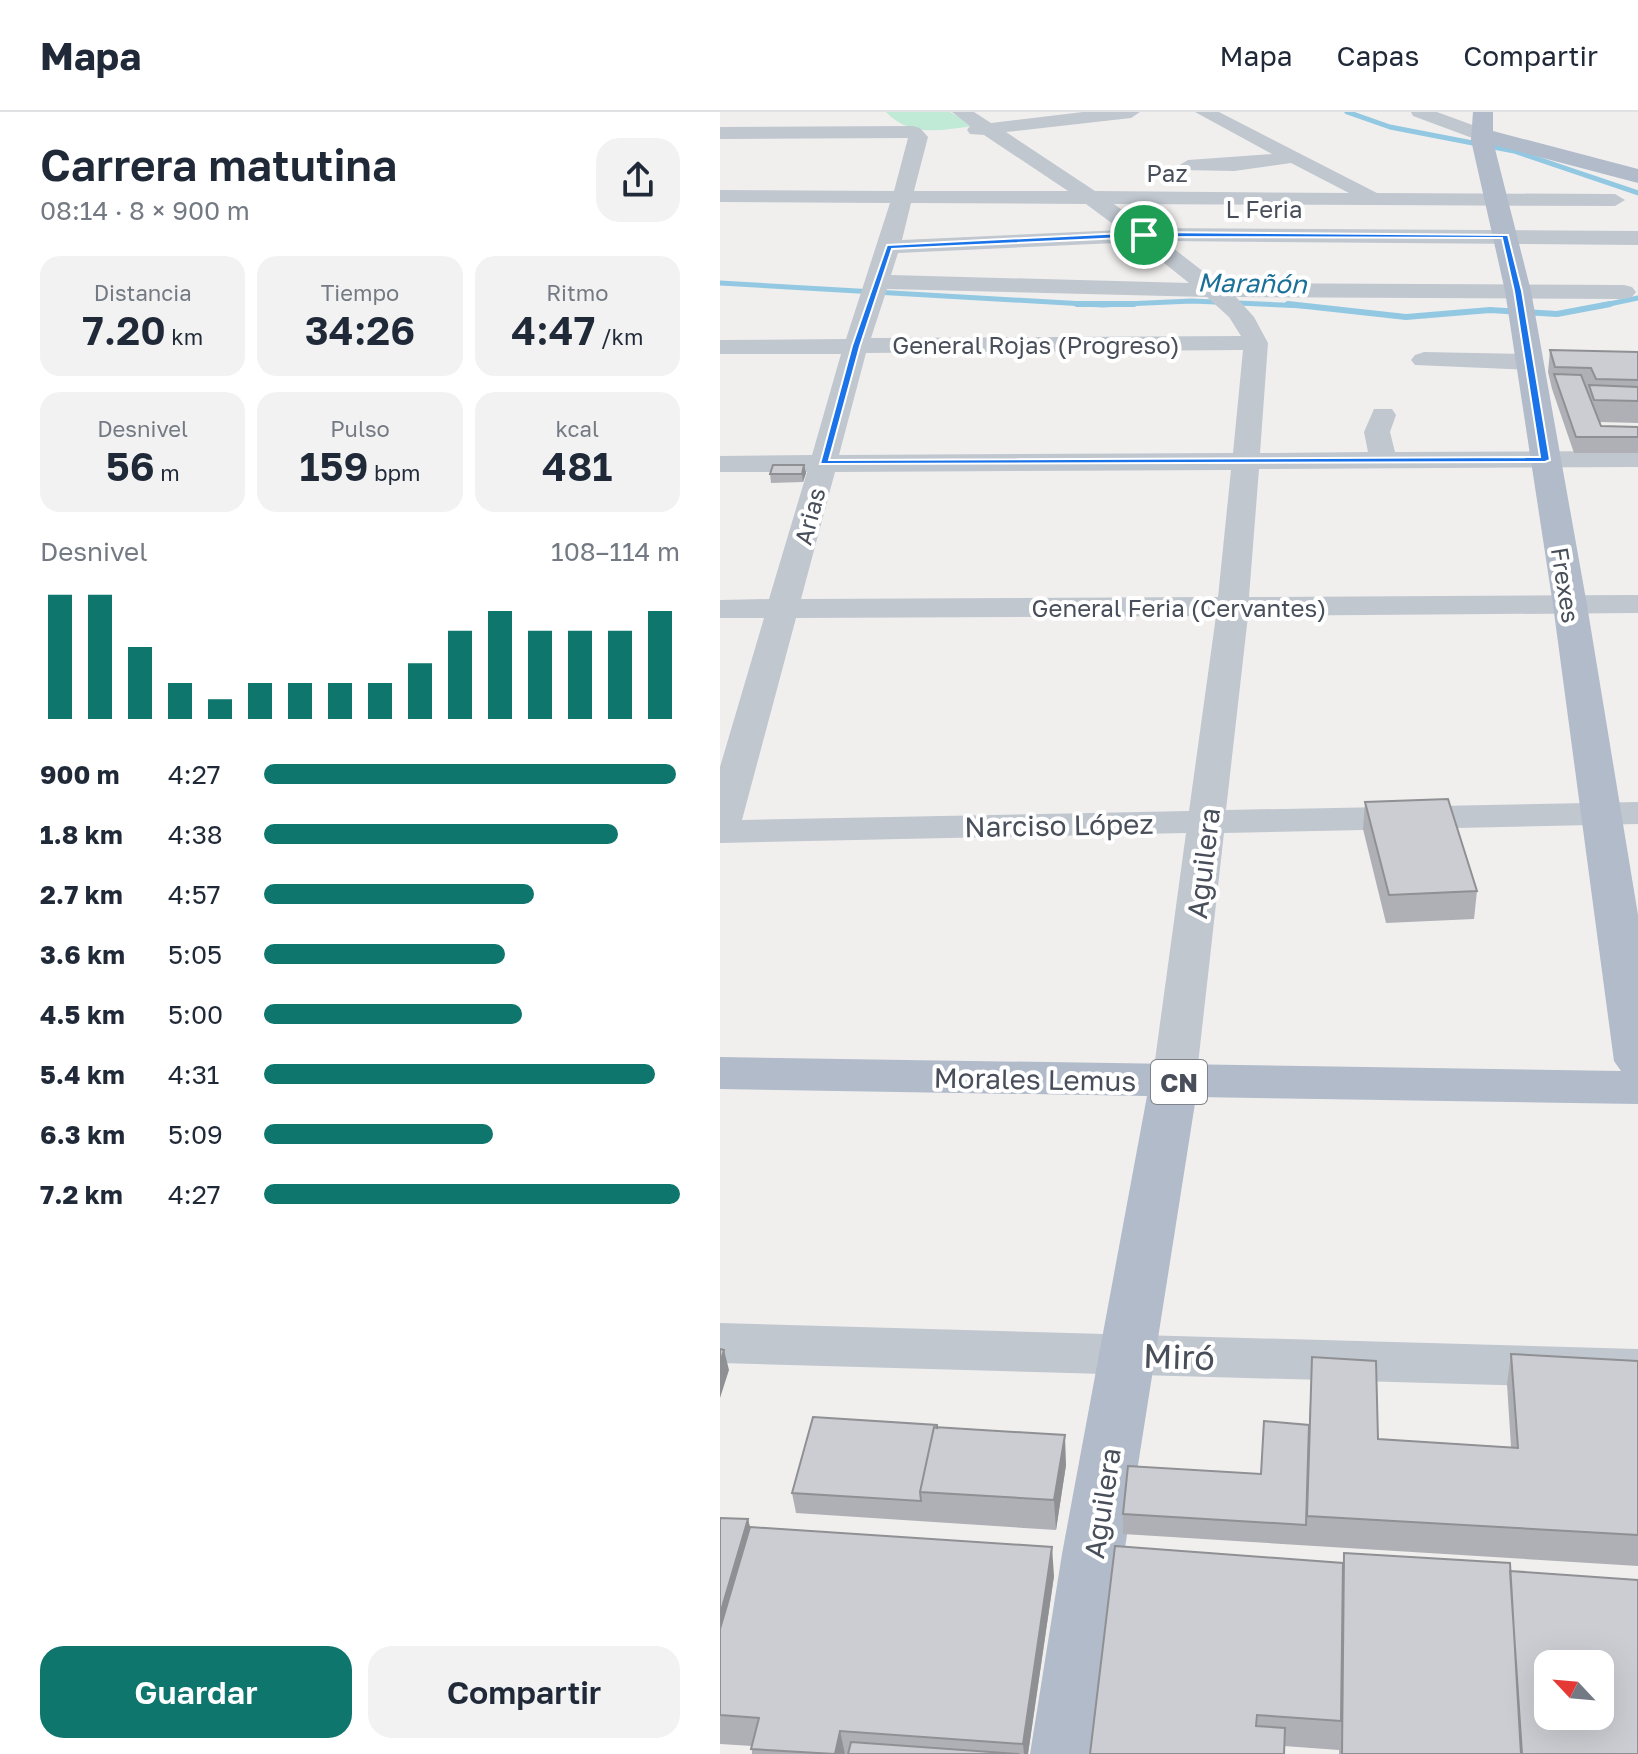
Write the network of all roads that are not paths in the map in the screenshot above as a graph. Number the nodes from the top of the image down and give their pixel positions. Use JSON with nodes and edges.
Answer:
{"nodes":[{"id":1,"x":740,"y":112,"type":"edge"},
{"id":2,"x":872,"y":112,"type":"edge"},
{"id":3,"x":1131,"y":112,"type":"edge"},
{"id":4,"x":1204,"y":112,"type":"edge"},
{"id":5,"x":1420,"y":112,"type":"edge"},
{"id":6,"x":1483,"y":112,"type":"edge"},
{"id":7,"x":960,"y":122,"type":"edge"},
{"id":8,"x":988,"y":129,"type":"junction"},
{"id":9,"x":891,"y":130,"type":"junction"},
{"id":10,"x":723,"y":138,"type":"edge"},
{"id":11,"x":1482,"y":141,"type":"junction"},
{"id":12,"x":1293,"y":157,"type":"junction"},
{"id":13,"x":1188,"y":166,"type":"dead end"},
{"id":14,"x":1638,"y":176,"type":"edge"},
{"id":15,"x":720,"y":196,"type":"edge"},
{"id":16,"x":902,"y":198,"type":"junction"},
{"id":17,"x":1094,"y":198,"type":"junction"},
{"id":18,"x":1376,"y":198,"type":"junction"},
{"id":19,"x":1496,"y":198,"type":"junction"},
{"id":20,"x":1615,"y":200,"type":"dead end"},
{"id":21,"x":1144,"y":235,"type":"junction"},
{"id":22,"x":1505,"y":236,"type":"junction"},
{"id":23,"x":1638,"y":238,"type":"edge"},
{"id":24,"x":889,"y":247,"type":"junction"},
{"id":25,"x":875,"y":288,"type":"junction"},
{"id":26,"x":1624,"y":292,"type":"dead end"},
{"id":27,"x":1218,"y":296,"type":"junction"},
{"id":28,"x":1520,"y":305,"type":"junction"},
{"id":29,"x":1256,"y":343,"type":"junction"},
{"id":30,"x":856,"y":346,"type":"junction"},
{"id":31,"x":720,"y":347,"type":"edge"},
{"id":32,"x":1424,"y":360,"type":"dead end"},
{"id":33,"x":1529,"y":362,"type":"junction"},
{"id":34,"x":1383,"y":415,"type":"dead end"},
{"id":35,"x":1638,"y":459,"type":"edge"},
{"id":36,"x":1245,"y":460,"type":"junction"},
{"id":37,"x":1383,"y":460,"type":"junction"},
{"id":38,"x":1545,"y":460,"type":"junction"},
{"id":39,"x":824,"y":462,"type":"junction"},
{"id":40,"x":720,"y":464,"type":"edge"},
{"id":41,"x":1638,"y":604,"type":"edge"},
{"id":42,"x":1570,"y":605,"type":"junction"},
{"id":43,"x":1233,"y":606,"type":"junction"},
{"id":44,"x":720,"y":609,"type":"edge"},
{"id":45,"x":784,"y":609,"type":"junction"},
{"id":46,"x":1638,"y":813,"type":"edge"},
{"id":47,"x":1601,"y":814,"type":"junction"},
{"id":48,"x":1209,"y":821,"type":"junction"},
{"id":49,"x":720,"y":832,"type":"edge"},
{"id":50,"x":1638,"y":1061,"type":"edge"},
{"id":51,"x":720,"y":1073,"type":"edge"},
{"id":52,"x":1174,"y":1082,"type":"junction"},
{"id":53,"x":1638,"y":1088,"type":"edge"},
{"id":54,"x":720,"y":1343,"type":"edge"},
{"id":55,"x":1127,"y":1354,"type":"junction"},
{"id":56,"x":1638,"y":1369,"type":"edge"},
{"id":57,"x":1064,"y":1754,"type":"edge"}],
"edges":[{"from":1,"to":10,"type":"street"},
{"from":2,"to":9,"type":"street"},
{"from":3,"to":8,"type":"street"},
{"from":4,"to":12,"type":"street"},
{"from":5,"to":11,"type":"street"},
{"from":6,"to":11,"type":"main road","name":"Frexes"},
{"from":7,"to":8,"type":"street"},
{"from":8,"to":17,"type":"street"},
{"from":9,"to":10,"type":"street"},
{"from":9,"to":16,"type":"street","name":"Arias"},
{"from":11,"to":14,"type":"main road"},
{"from":11,"to":19,"type":"main road","name":"Frexes"},
{"from":12,"to":13,"type":"street"},
{"from":12,"to":18,"type":"street"},
{"from":15,"to":16,"type":"street","name":"Paz"},
{"from":16,"to":17,"type":"street","name":"Paz"},
{"from":16,"to":24,"type":"street","name":"Arias"},
{"from":17,"to":18,"type":"street","name":"Paz"},
{"from":17,"to":21,"type":"street"},
{"from":18,"to":19,"type":"street","name":"Paz"},
{"from":19,"to":20,"type":"street","name":"Paz"},
{"from":19,"to":22,"type":"main road","name":"Frexes"},
{"from":21,"to":22,"type":"street","name":"L Feria"},
{"from":21,"to":24,"type":"street","name":"L Feria"},
{"from":21,"to":27,"type":"street"},
{"from":22,"to":23,"type":"street","name":"L Feria"},
{"from":22,"to":28,"type":"main road","name":"Frexes"},
{"from":24,"to":25,"type":"street","name":"Arias"},
{"from":25,"to":27,"type":"street"},
{"from":25,"to":30,"type":"street","name":"Arias"},
{"from":26,"to":28,"type":"street"},
{"from":27,"to":28,"type":"street"},
{"from":27,"to":29,"type":"street"},
{"from":28,"to":33,"type":"main road","name":"Frexes"},
{"from":29,"to":30,"type":"street","name":"General Rojas (Progreso)"},
{"from":29,"to":36,"type":"street","name":"Aguilera"},
{"from":30,"to":31,"type":"street","name":"General Rojas (Progreso)"},
{"from":30,"to":39,"type":"street","name":"Arias"},
{"from":32,"to":33,"type":"street"},
{"from":33,"to":38,"type":"main road","name":"Frexes"},
{"from":34,"to":37,"type":"street"},
{"from":35,"to":38,"type":"street"},
{"from":36,"to":37,"type":"street"},
{"from":36,"to":39,"type":"street"},
{"from":36,"to":43,"type":"street","name":"Aguilera"},
{"from":37,"to":38,"type":"street"},
{"from":38,"to":42,"type":"main road","name":"Frexes"},
{"from":39,"to":40,"type":"street"},
{"from":39,"to":45,"type":"street","name":"Arias"},
{"from":41,"to":42,"type":"street","name":"General Feria (Cervantes)"},
{"from":42,"to":43,"type":"street","name":"General Feria (Cervantes)"},
{"from":42,"to":47,"type":"main road","name":"Frexes"},
{"from":43,"to":45,"type":"street","name":"General Feria (Cervantes)"},
{"from":43,"to":48,"type":"street","name":"Aguilera"},
{"from":44,"to":45,"type":"street","name":"General Feria (Cervantes)"},
{"from":45,"to":49,"type":"street","name":"Arias"},
{"from":46,"to":47,"type":"street","name":"Narciso López"},
{"from":47,"to":48,"type":"street","name":"Narciso López"},
{"from":47,"to":50,"type":"main road","name":"Frexes"},
{"from":48,"to":49,"type":"street","name":"Narciso López"},
{"from":48,"to":52,"type":"street","name":"Aguilera"},
{"from":51,"to":52,"type":"main road","name":"Morales Lemus","number":"CN"},
{"from":52,"to":53,"type":"main road","name":"Morales Lemus","number":"CN"},
{"from":52,"to":55,"type":"main road","name":"Aguilera"},
{"from":54,"to":55,"type":"street","name":"Miró"},
{"from":55,"to":56,"type":"street","name":"Miró"},
{"from":55,"to":57,"type":"main road","name":"Aguilera"}]}
